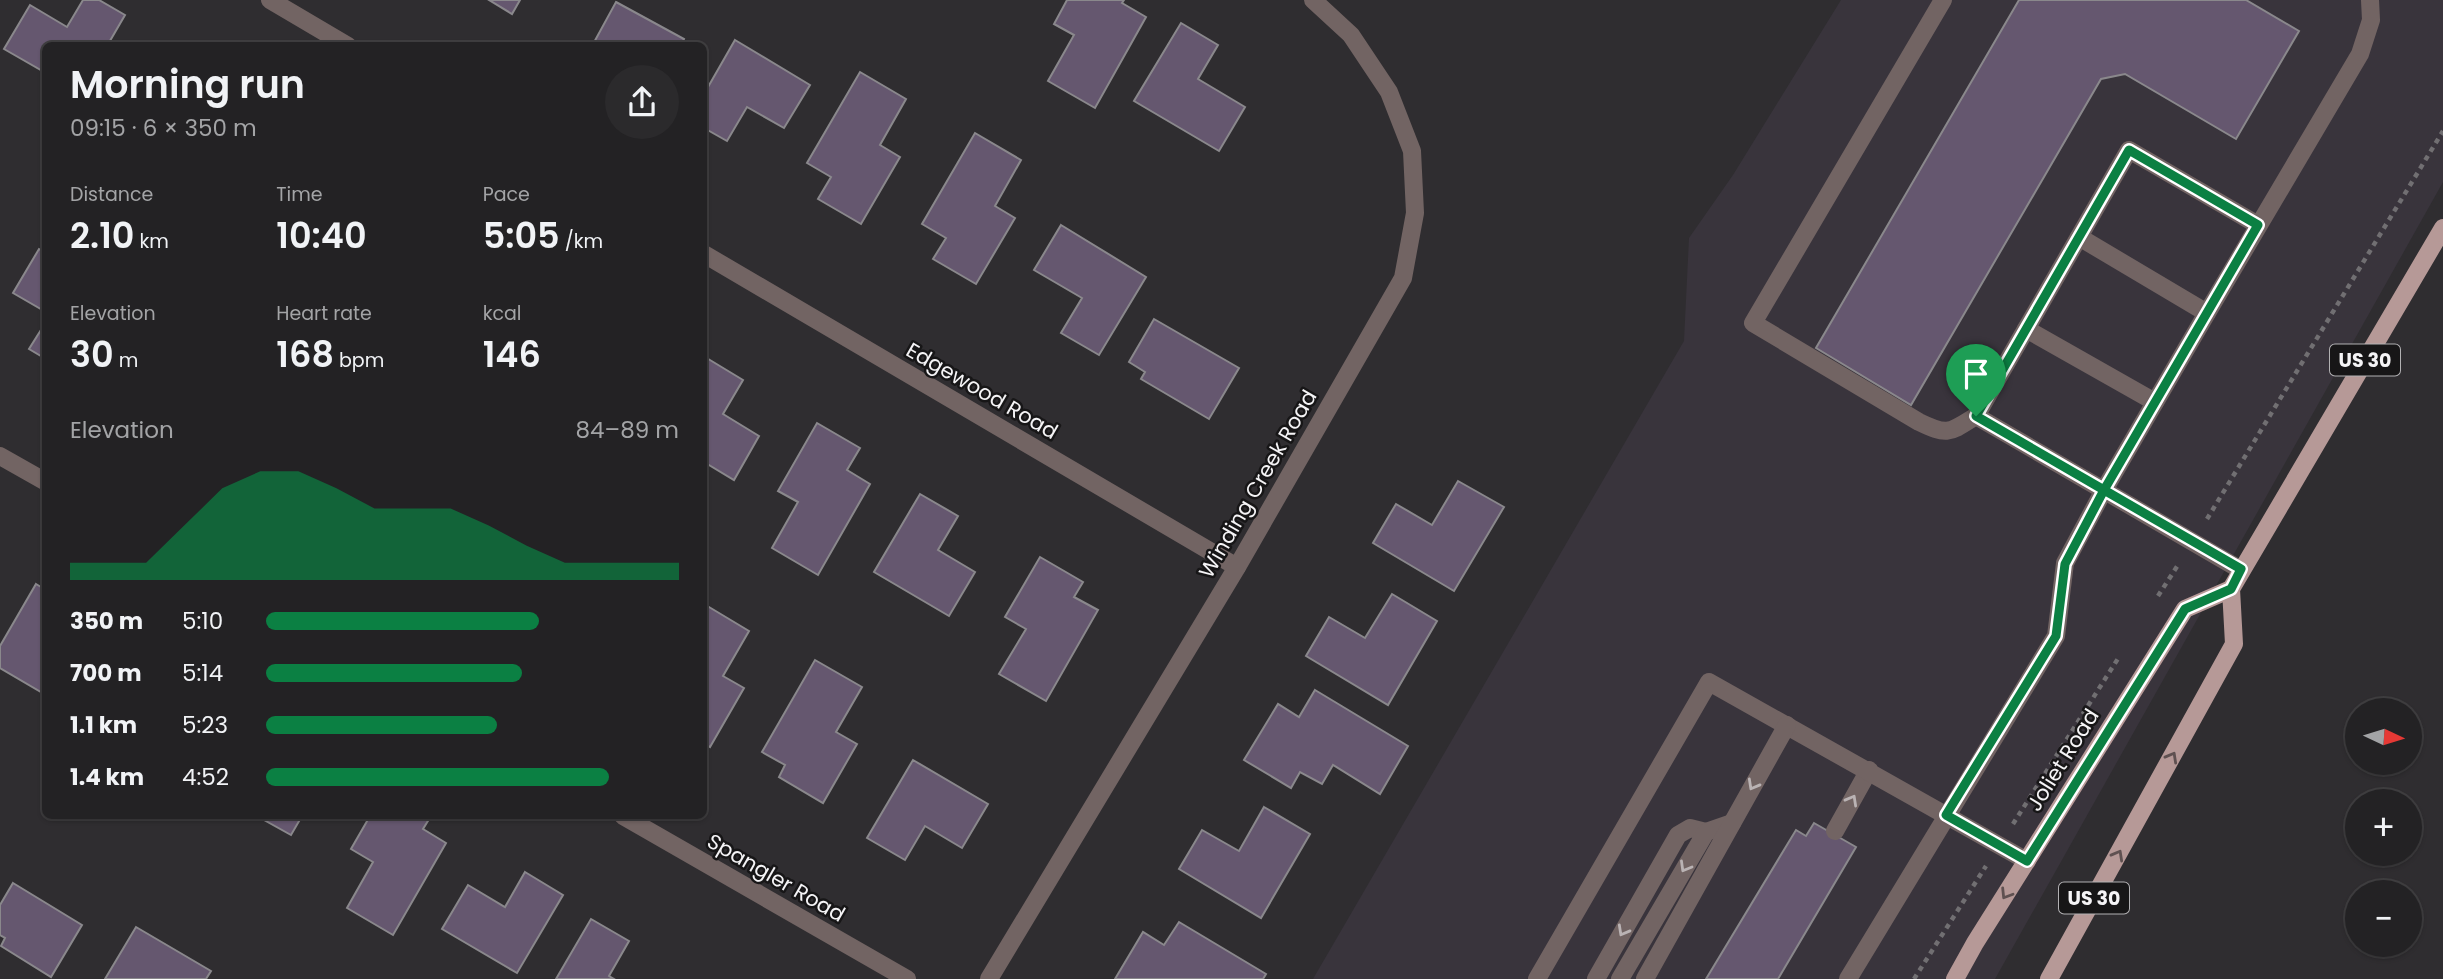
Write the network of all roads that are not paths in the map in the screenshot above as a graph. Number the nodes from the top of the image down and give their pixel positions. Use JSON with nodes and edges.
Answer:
{"nodes":[{"id":1,"x":270,"y":0,"type":"edge"},
{"id":2,"x":1313,"y":0,"type":"edge"},
{"id":3,"x":1944,"y":0,"type":"edge"},
{"id":4,"x":2370,"y":0,"type":"edge"},
{"id":5,"x":341,"y":42,"type":"edge"},
{"id":6,"x":2258,"y":225,"type":"junction"},
{"id":7,"x":2443,"y":228,"type":"edge"},
{"id":8,"x":2079,"y":237,"type":"junction"},
{"id":9,"x":707,"y":256,"type":"edge"},
{"id":10,"x":2207,"y":313,"type":"junction"},
{"id":11,"x":2026,"y":329,"type":"junction"},
{"id":12,"x":2155,"y":402,"type":"junction"},
{"id":13,"x":1976,"y":416,"type":"junction"},
{"id":14,"x":0,"y":456,"type":"edge"},
{"id":15,"x":42,"y":480,"type":"edge"},
{"id":16,"x":2104,"y":490,"type":"junction"},
{"id":17,"x":1237,"y":567,"type":"junction"},
{"id":18,"x":2241,"y":569,"type":"junction"},
{"id":19,"x":2231,"y":589,"type":"junction"},
{"id":20,"x":1787,"y":725,"type":"junction"},
{"id":21,"x":1869,"y":770,"type":"junction"},
{"id":22,"x":1946,"y":815,"type":"junction"},
{"id":23,"x":628,"y":819,"type":"edge"},
{"id":24,"x":1732,"y":823,"type":"junction"},
{"id":25,"x":1835,"y":831,"type":"dead end"},
{"id":26,"x":1706,"y":832,"type":"junction"},
{"id":27,"x":2027,"y":861,"type":"junction"},
{"id":28,"x":906,"y":979,"type":"edge"},
{"id":29,"x":989,"y":979,"type":"edge"},
{"id":30,"x":1537,"y":979,"type":"edge"},
{"id":31,"x":1596,"y":979,"type":"edge"},
{"id":32,"x":1620,"y":979,"type":"edge"},
{"id":33,"x":1645,"y":979,"type":"edge"},
{"id":34,"x":1849,"y":979,"type":"edge"},
{"id":35,"x":1955,"y":979,"type":"edge"},
{"id":36,"x":2049,"y":979,"type":"edge"}],
"edges":[{"from":1,"to":5,"type":"street"},
{"from":2,"to":17,"type":"street","name":"Winding Creek Road"},
{"from":3,"to":13,"type":"street"},
{"from":4,"to":6,"type":"street"},
{"from":6,"to":8,"type":"street"},
{"from":6,"to":10,"type":"street"},
{"from":7,"to":18,"type":"main road","number":"US 30"},
{"from":8,"to":10,"type":"street"},
{"from":8,"to":11,"type":"street"},
{"from":9,"to":17,"type":"street","name":"Edgewood Road"},
{"from":10,"to":12,"type":"street"},
{"from":11,"to":12,"type":"street"},
{"from":11,"to":13,"type":"street"},
{"from":12,"to":16,"type":"street"},
{"from":13,"to":16,"type":"street"},
{"from":14,"to":15,"type":"street"},
{"from":16,"to":18,"type":"street"},
{"from":16,"to":22,"type":"street"},
{"from":17,"to":29,"type":"street","name":"Winding Creek Road"},
{"from":18,"to":19,"type":"main road","number":"US 30"},
{"from":19,"to":27,"type":"main road","name":"Joliet Road"},
{"from":36,"to":19,"type":"main road","number":"US 30","one_way":true},
{"from":20,"to":21,"type":"street"},
{"from":20,"to":24,"type":"street","one_way":true},
{"from":20,"to":30,"type":"street"},
{"from":21,"to":22,"type":"street"},
{"from":25,"to":21,"type":"street","one_way":true},
{"from":22,"to":27,"type":"street"},
{"from":22,"to":34,"type":"street"},
{"from":23,"to":28,"type":"street","name":"Spangler Road"},
{"from":24,"to":26,"type":"street"},
{"from":24,"to":33,"type":"street"},
{"from":26,"to":31,"type":"street","one_way":true},
{"from":26,"to":32,"type":"street","one_way":true},
{"from":27,"to":35,"type":"main road","name":"Joliet Road","one_way":true}]}
